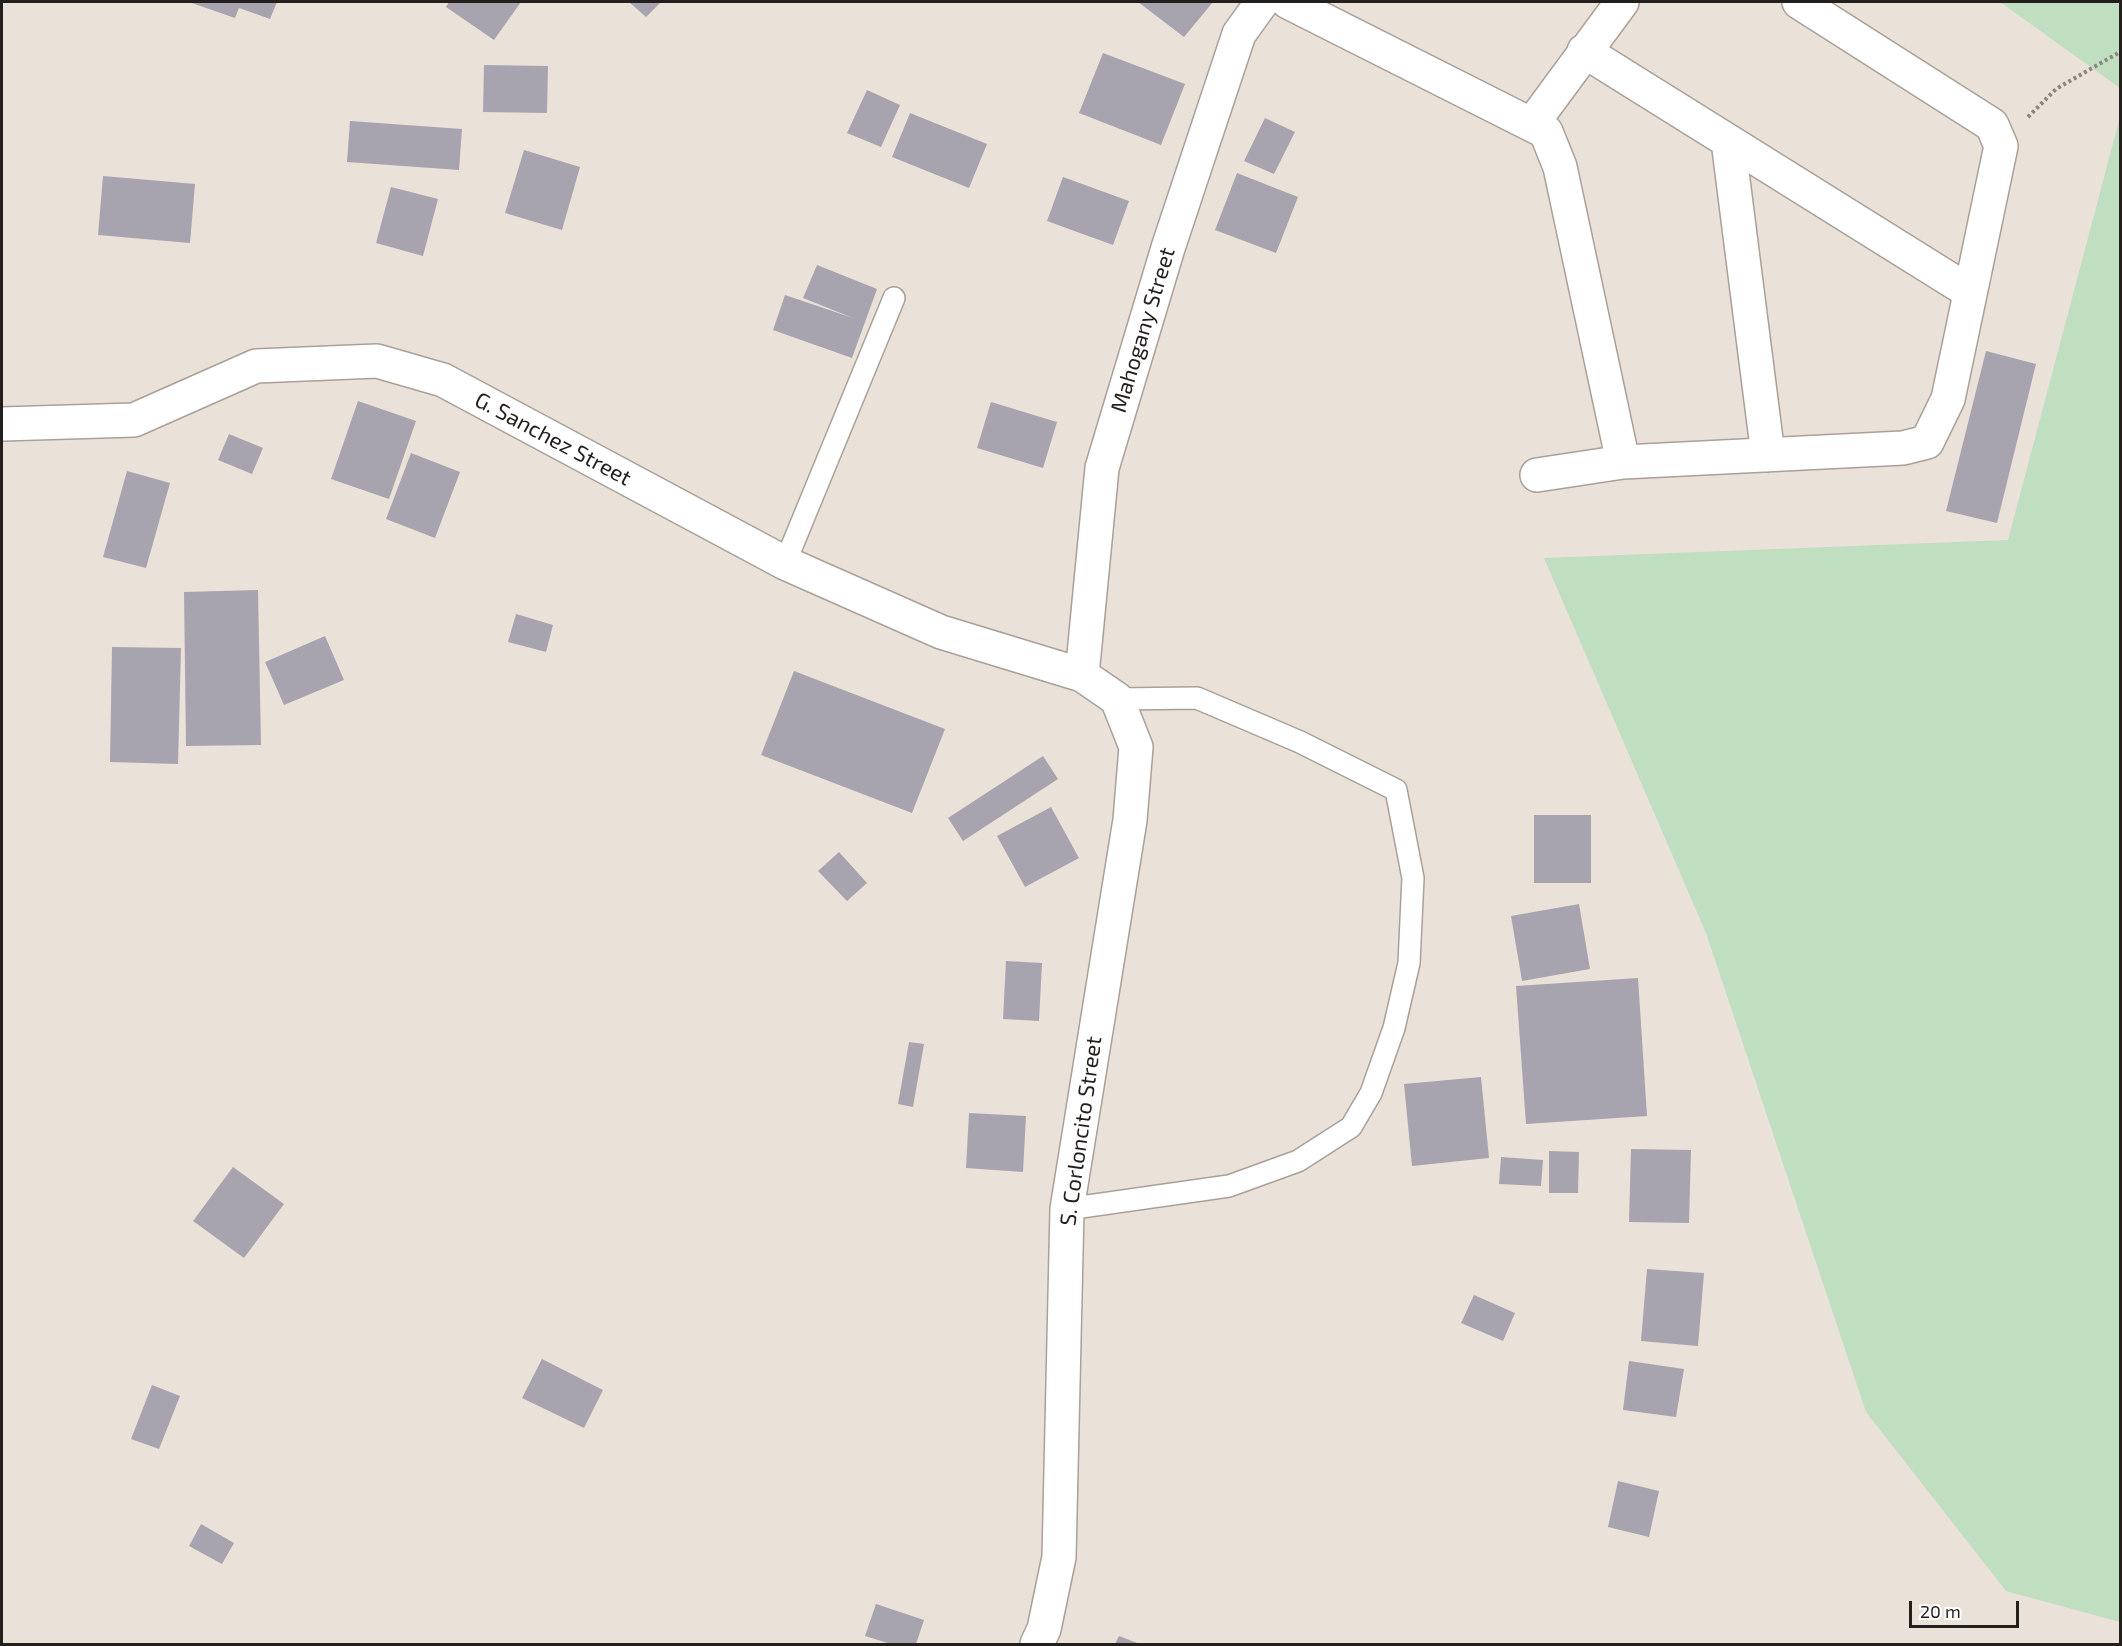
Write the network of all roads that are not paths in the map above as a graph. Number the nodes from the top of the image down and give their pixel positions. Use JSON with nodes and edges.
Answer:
{"nodes":[{"id":1,"x":1262,"y":2,"type":"edge"},
{"id":2,"x":1288,"y":2,"type":"edge"},
{"id":3,"x":1622,"y":2,"type":"edge"},
{"id":4,"x":1799,"y":2,"type":"edge"},
{"id":5,"x":1584,"y":51,"type":"junction"},
{"id":6,"x":1532,"y":124,"type":"junction"},
{"id":7,"x":1728,"y":141,"type":"junction"},
{"id":8,"x":1971,"y":292,"type":"junction"},
{"id":9,"x":894,"y":297,"type":"dead end"},
{"id":10,"x":2,"y":424,"type":"edge"},
{"id":11,"x":1768,"y":455,"type":"junction"},
{"id":12,"x":1623,"y":462,"type":"junction"},
{"id":13,"x":1537,"y":475,"type":"dead end"},
{"id":14,"x":785,"y":563,"type":"junction"},
{"id":15,"x":1082,"y":675,"type":"junction"},
{"id":16,"x":1117,"y":699,"type":"junction"},
{"id":17,"x":1067,"y":1209,"type":"junction"},
{"id":18,"x":1037,"y":1644,"type":"edge"}],
"edges":[{"from":1,"to":15,"type":"street","name":"Mahogany Street"},
{"from":2,"to":6,"type":"street"},
{"from":3,"to":5,"type":"street"},
{"from":4,"to":8,"type":"street"},
{"from":5,"to":6,"type":"street"},
{"from":5,"to":7,"type":"street"},
{"from":6,"to":12,"type":"street"},
{"from":7,"to":8,"type":"street"},
{"from":7,"to":11,"type":"street"},
{"from":8,"to":11,"type":"street"},
{"from":9,"to":14,"type":"lane"},
{"from":10,"to":14,"type":"street","name":"G. Sanchez Street"},
{"from":11,"to":12,"type":"street"},
{"from":12,"to":13,"type":"street"},
{"from":14,"to":15,"type":"street","name":"G. Sanchez Street"},
{"from":15,"to":16,"type":"street"},
{"from":16,"to":17,"type":"street","name":"S. Corloncito Street"},
{"from":16,"to":17,"type":"lane"},
{"from":17,"to":18,"type":"street","name":"S. Corloncito Street"}]}
